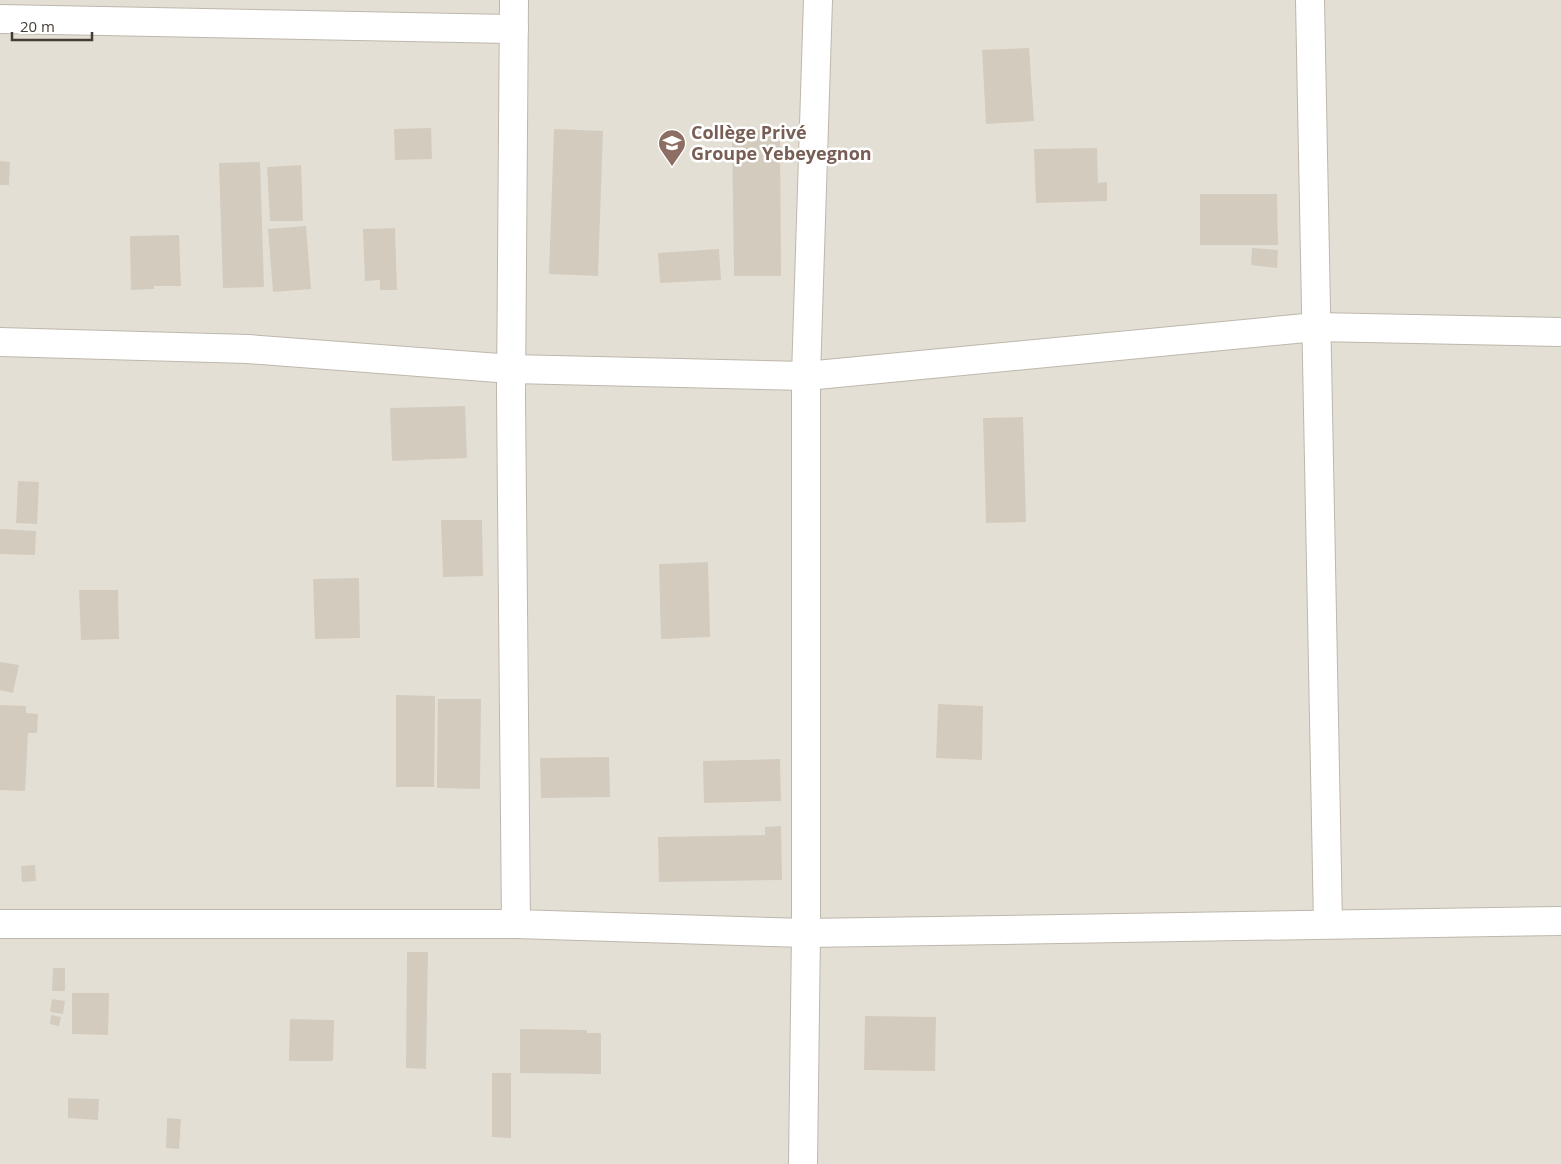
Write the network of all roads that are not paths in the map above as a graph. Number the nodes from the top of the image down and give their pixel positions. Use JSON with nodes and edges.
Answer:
{"nodes":[{"id":1,"x":514,"y":0,"type":"edge"},
{"id":2,"x":818,"y":0,"type":"edge"},
{"id":3,"x":1310,"y":0,"type":"edge"},
{"id":4,"x":232,"y":11,"type":"edge"},
{"id":5,"x":0,"y":19,"type":"edge"},
{"id":6,"x":514,"y":29,"type":"junction"},
{"id":7,"x":1316,"y":327,"type":"junction"},
{"id":8,"x":1561,"y":332,"type":"edge"},
{"id":9,"x":0,"y":342,"type":"edge"},
{"id":10,"x":512,"y":369,"type":"junction"},
{"id":11,"x":806,"y":376,"type":"junction"},
{"id":12,"x":1561,"y":921,"type":"edge"},
{"id":13,"x":0,"y":924,"type":"edge"},
{"id":14,"x":516,"y":924,"type":"junction"},
{"id":15,"x":1328,"y":924,"type":"junction"},
{"id":16,"x":806,"y":933,"type":"junction"},
{"id":17,"x":803,"y":1164,"type":"edge"}],
"edges":[{"from":1,"to":6,"type":"street"},
{"from":2,"to":11,"type":"street"},
{"from":3,"to":7,"type":"street"},
{"from":4,"to":5,"type":"street"},
{"from":4,"to":6,"type":"street"},
{"from":6,"to":10,"type":"street"},
{"from":7,"to":8,"type":"street"},
{"from":7,"to":11,"type":"street"},
{"from":7,"to":15,"type":"street"},
{"from":9,"to":10,"type":"street"},
{"from":10,"to":11,"type":"street"},
{"from":10,"to":14,"type":"street"},
{"from":11,"to":16,"type":"street"},
{"from":12,"to":15,"type":"street"},
{"from":13,"to":14,"type":"street"},
{"from":14,"to":16,"type":"street"},
{"from":15,"to":16,"type":"street"},
{"from":16,"to":17,"type":"street"}]}
